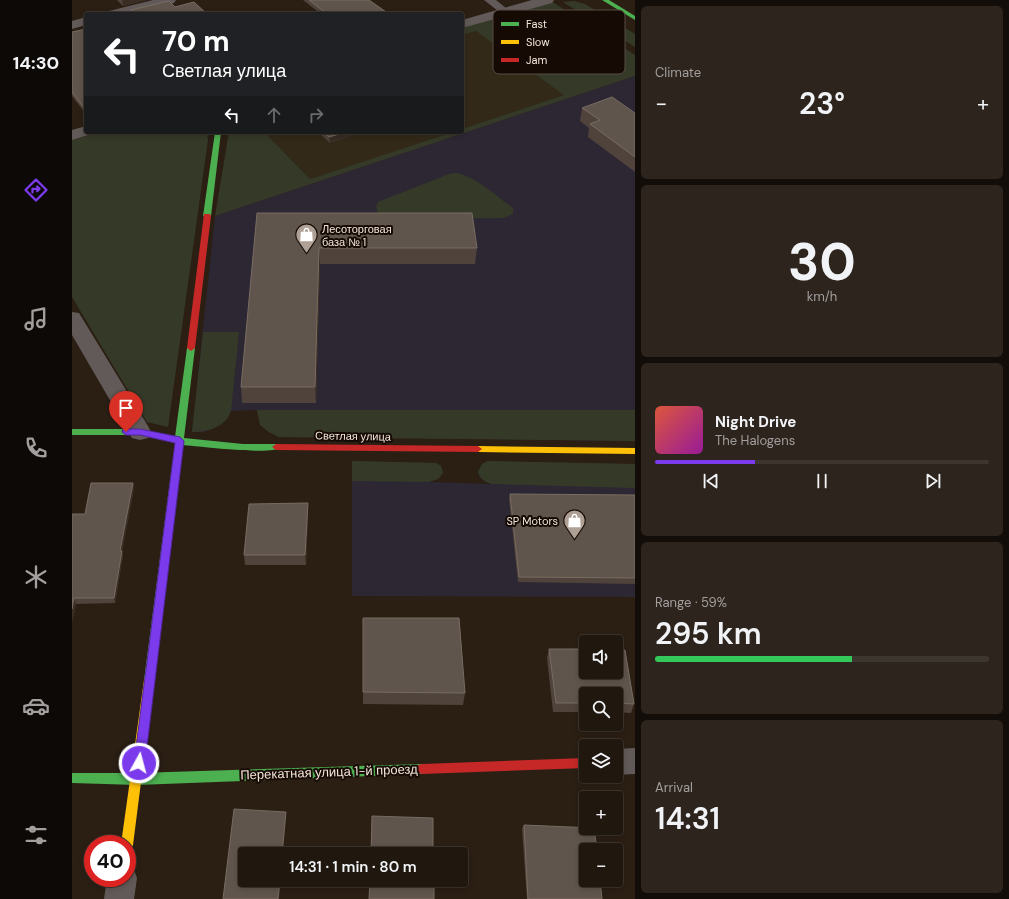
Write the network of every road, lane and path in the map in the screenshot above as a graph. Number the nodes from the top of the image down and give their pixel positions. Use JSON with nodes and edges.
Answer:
{"nodes":[{"id":1,"x":169,"y":0,"type":"edge"},
{"id":2,"x":489,"y":0,"type":"edge"},
{"id":3,"x":547,"y":0,"type":"edge"},
{"id":4,"x":605,"y":0,"type":"edge"},
{"id":5,"x":503,"y":10,"type":"edge"},
{"id":6,"x":513,"y":10,"type":"edge"},
{"id":7,"x":622,"y":10,"type":"edge"},
{"id":8,"x":122,"y":12,"type":"edge"},
{"id":9,"x":625,"y":12,"type":"edge"},
{"id":10,"x":493,"y":16,"type":"edge"},
{"id":11,"x":635,"y":18,"type":"edge"},
{"id":12,"x":84,"y":22,"type":"edge"},
{"id":13,"x":464,"y":23,"type":"edge"},
{"id":14,"x":72,"y":25,"type":"edge"},
{"id":15,"x":84,"y":132,"type":"edge"},
{"id":16,"x":218,"y":134,"type":"edge"},
{"id":17,"x":72,"y":135,"type":"edge"},
{"id":18,"x":72,"y":318,"type":"edge"},
{"id":19,"x":72,"y":432,"type":"edge"},
{"id":20,"x":140,"y":432,"type":"junction"},
{"id":21,"x":180,"y":441,"type":"junction"},
{"id":22,"x":635,"y":451,"type":"edge"},
{"id":23,"x":635,"y":761,"type":"edge"},
{"id":24,"x":623,"y":762,"type":"edge"},
{"id":25,"x":579,"y":763,"type":"edge"},
{"id":26,"x":72,"y":778,"type":"edge"},
{"id":27,"x":137,"y":779,"type":"junction"},
{"id":28,"x":129,"y":835,"type":"edge"},
{"id":29,"x":121,"y":887,"type":"edge"},
{"id":30,"x":119,"y":899,"type":"edge"}],
"edges":[{"from":1,"to":8,"type":"street"},
{"from":2,"to":5,"type":"lane"},
{"from":3,"to":6,"type":"street"},
{"from":4,"to":7,"type":"street"},
{"from":9,"to":11,"type":"street"},
{"from":10,"to":13,"type":"street"},
{"from":12,"to":14,"type":"street"},
{"from":15,"to":17,"type":"street"},
{"from":16,"to":21,"type":"street"},
{"from":18,"to":20,"type":"street"},
{"from":19,"to":20,"type":"street","name":"Светлая улица"},
{"from":20,"to":21,"type":"street","name":"Светлая улица"},
{"from":21,"to":22,"type":"street","name":"Светлая улица"},
{"from":21,"to":27,"type":"street"},
{"from":23,"to":24,"type":"street"},
{"from":25,"to":27,"type":"street","name":"Перекатная улица 1-й проезд"},
{"from":26,"to":27,"type":"street","name":"Перекатная улица 1-й проезд"},
{"from":27,"to":28,"type":"street"},
{"from":29,"to":30,"type":"street"}]}
